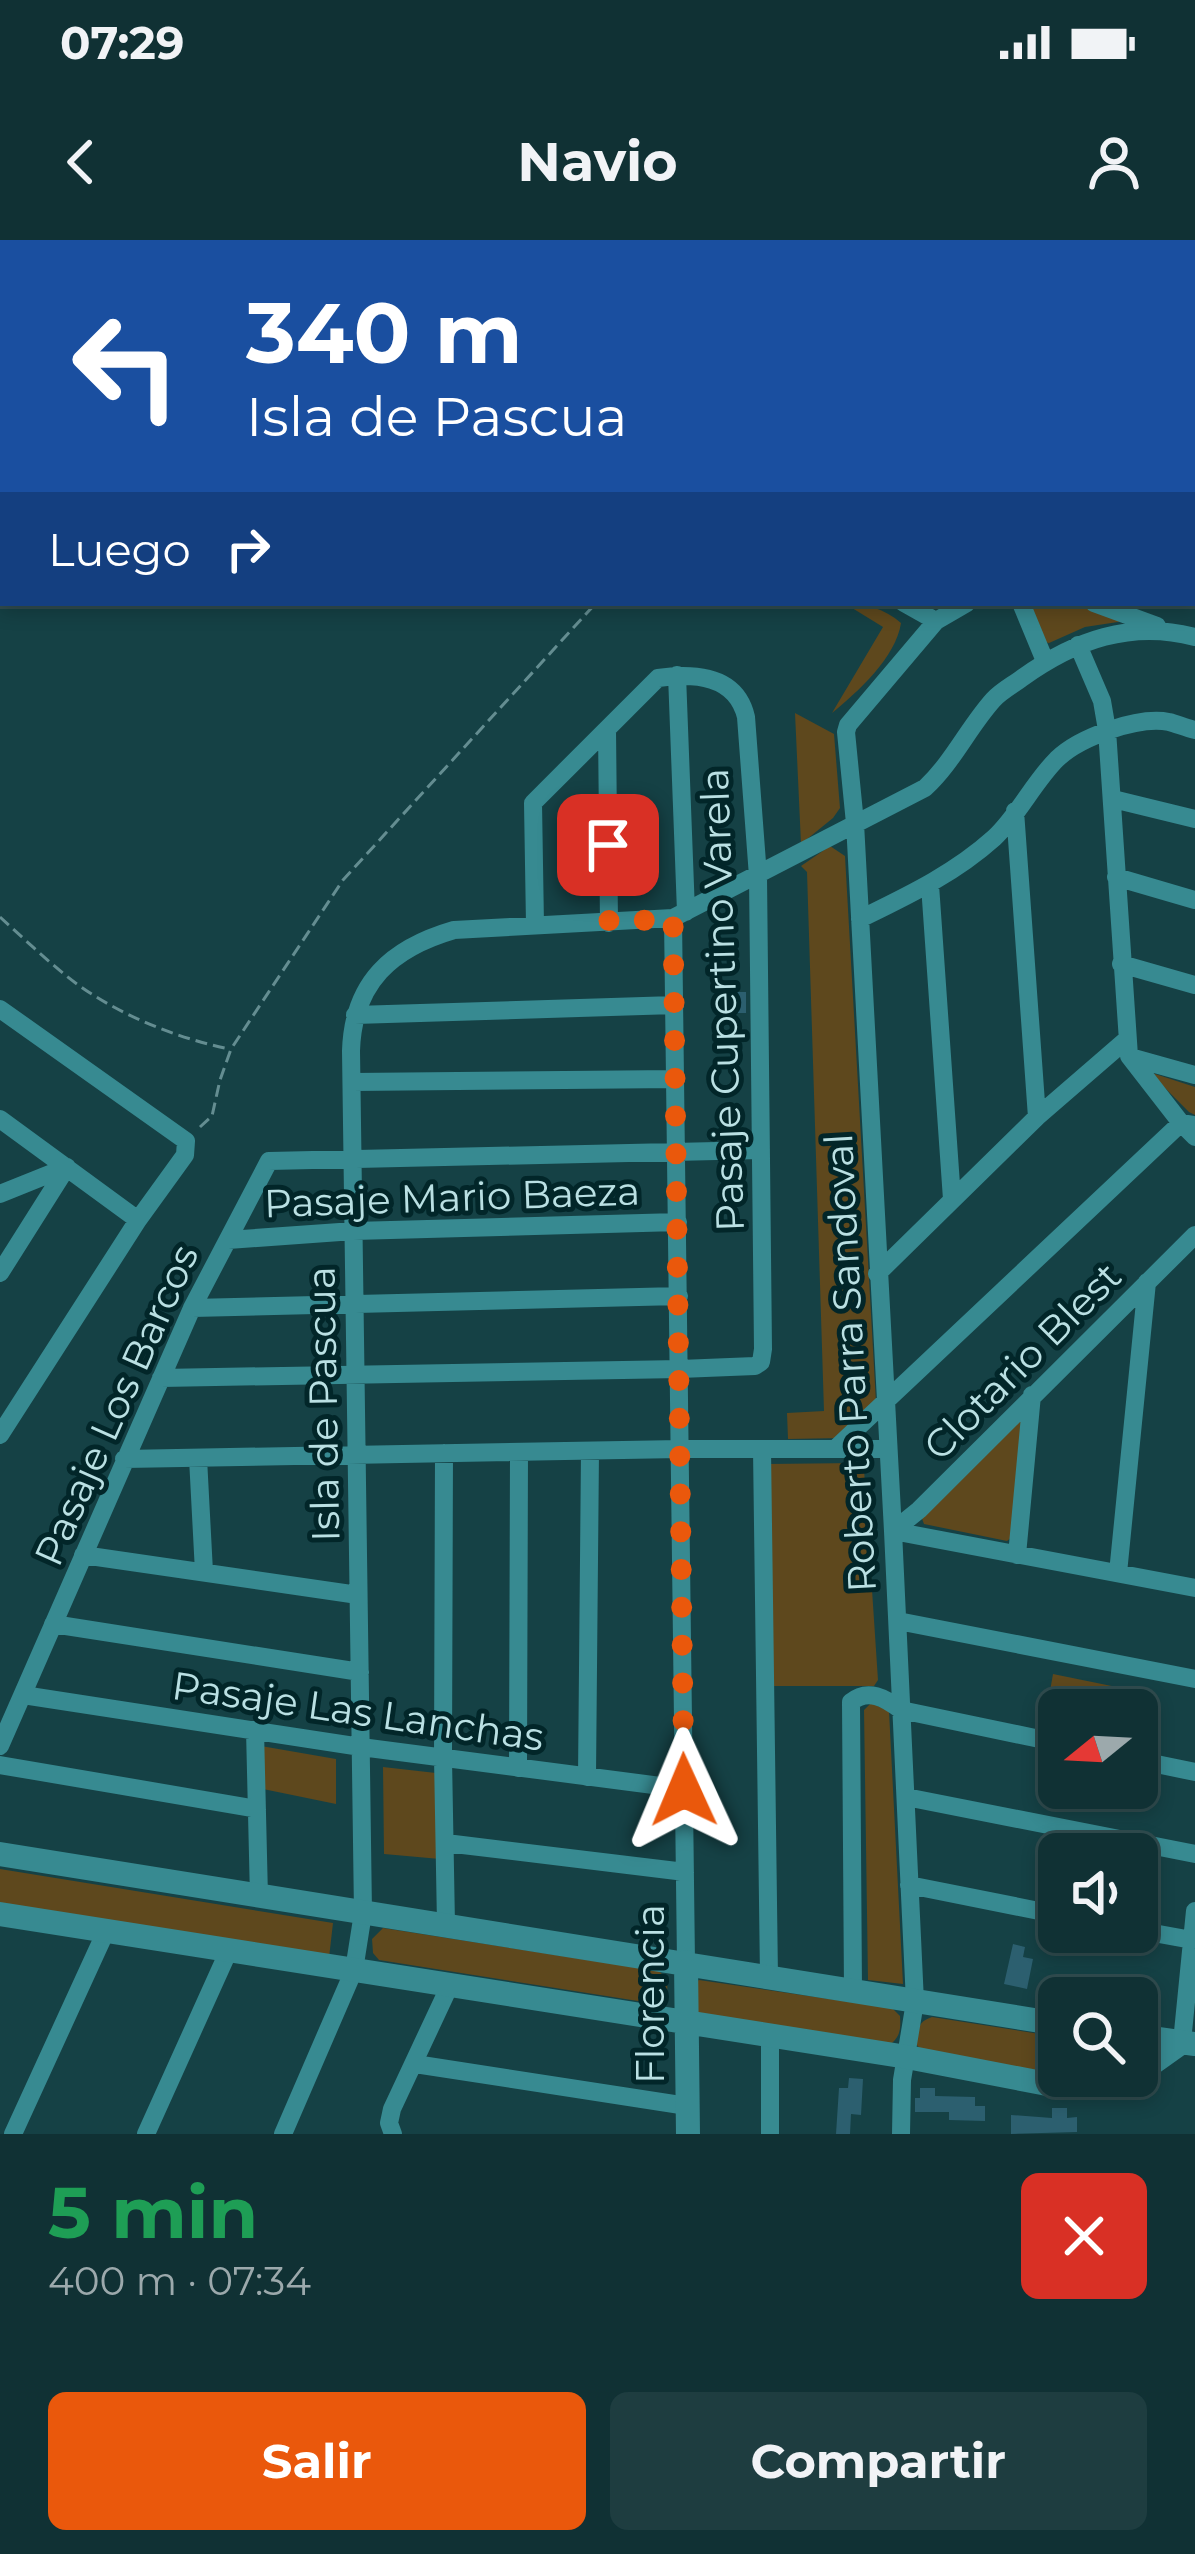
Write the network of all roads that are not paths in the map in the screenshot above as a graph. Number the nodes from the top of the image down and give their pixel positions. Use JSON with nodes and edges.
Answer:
{"nodes":[{"id":1,"x":909,"y":606,"type":"edge"},
{"id":2,"x":962,"y":606,"type":"edge"},
{"id":3,"x":1022,"y":606,"type":"edge"},
{"id":4,"x":1102,"y":606,"type":"edge"},
{"id":5,"x":936,"y":621,"type":"junction"},
{"id":6,"x":1172,"y":631,"type":"junction"},
{"id":7,"x":1195,"y":637,"type":"edge"},
{"id":8,"x":1078,"y":645,"type":"junction"},
{"id":9,"x":1045,"y":661,"type":"junction"},
{"id":10,"x":677,"y":675,"type":"junction"},
{"id":11,"x":607,"y":729,"type":"junction"},
{"id":12,"x":1107,"y":730,"type":"junction"},
{"id":13,"x":1195,"y":730,"type":"edge"},
{"id":14,"x":1114,"y":799,"type":"junction"},
{"id":15,"x":1015,"y":811,"type":"junction"},
{"id":16,"x":1195,"y":819,"type":"edge"},
{"id":17,"x":855,"y":823,"type":"junction"},
{"id":18,"x":758,"y":876,"type":"junction"},
{"id":19,"x":1116,"y":877,"type":"junction"},
{"id":20,"x":931,"y":885,"type":"junction"},
{"id":21,"x":1195,"y":900,"type":"edge"},
{"id":22,"x":679,"y":915,"type":"junction"},
{"id":23,"x":860,"y":919,"type":"junction"},
{"id":24,"x":609,"y":923,"type":"junction"},
{"id":25,"x":535,"y":925,"type":"junction"},
{"id":26,"x":1121,"y":964,"type":"junction"},
{"id":27,"x":1195,"y":985,"type":"edge"},
{"id":28,"x":675,"y":1005,"type":"junction"},
{"id":29,"x":1,"y":1010,"type":"edge"},
{"id":30,"x":356,"y":1015,"type":"junction"},
{"id":31,"x":1127,"y":1048,"type":"junction"},
{"id":32,"x":1195,"y":1075,"type":"edge"},
{"id":33,"x":676,"y":1079,"type":"junction"},
{"id":34,"x":352,"y":1082,"type":"junction"},
{"id":35,"x":1036,"y":1117,"type":"junction"},
{"id":36,"x":0,"y":1119,"type":"edge"},
{"id":37,"x":1190,"y":1128,"type":"edge"},
{"id":38,"x":761,"y":1150,"type":"junction"},
{"id":39,"x":676,"y":1152,"type":"junction"},
{"id":40,"x":353,"y":1161,"type":"junction"},
{"id":41,"x":67,"y":1167,"type":"junction"},
{"id":42,"x":0,"y":1194,"type":"edge"},
{"id":43,"x":952,"y":1198,"type":"junction"},
{"id":44,"x":137,"y":1220,"type":"junction"},
{"id":45,"x":678,"y":1222,"type":"junction"},
{"id":46,"x":354,"y":1231,"type":"junction"},
{"id":47,"x":1195,"y":1235,"type":"edge"},
{"id":48,"x":228,"y":1240,"type":"junction"},
{"id":49,"x":0,"y":1274,"type":"edge"},
{"id":50,"x":878,"y":1274,"type":"junction"},
{"id":51,"x":1147,"y":1282,"type":"junction"},
{"id":52,"x":679,"y":1296,"type":"junction"},
{"id":53,"x":355,"y":1305,"type":"junction"},
{"id":54,"x":192,"y":1308,"type":"junction"},
{"id":55,"x":680,"y":1369,"type":"junction"},
{"id":56,"x":356,"y":1376,"type":"junction"},
{"id":57,"x":161,"y":1378,"type":"junction"},
{"id":58,"x":1032,"y":1395,"type":"junction"},
{"id":59,"x":885,"y":1404,"type":"junction"},
{"id":60,"x":0,"y":1435,"type":"edge"},
{"id":61,"x":887,"y":1448,"type":"junction"},
{"id":62,"x":680,"y":1449,"type":"junction"},
{"id":63,"x":762,"y":1449,"type":"junction"},
{"id":64,"x":835,"y":1449,"type":"junction"},
{"id":65,"x":590,"y":1450,"type":"junction"},
{"id":66,"x":519,"y":1452,"type":"junction"},
{"id":67,"x":444,"y":1453,"type":"junction"},
{"id":68,"x":357,"y":1455,"type":"junction"},
{"id":69,"x":198,"y":1458,"type":"junction"},
{"id":70,"x":124,"y":1459,"type":"junction"},
{"id":71,"x":893,"y":1532,"type":"junction"},
{"id":72,"x":82,"y":1555,"type":"junction"},
{"id":73,"x":1017,"y":1555,"type":"junction"},
{"id":74,"x":204,"y":1573,"type":"junction"},
{"id":75,"x":1118,"y":1573,"type":"junction"},
{"id":76,"x":1195,"y":1588,"type":"edge"},
{"id":77,"x":358,"y":1594,"type":"junction"},
{"id":78,"x":898,"y":1621,"type":"junction"},
{"id":79,"x":53,"y":1624,"type":"junction"},
{"id":80,"x":360,"y":1672,"type":"junction"},
{"id":81,"x":1195,"y":1679,"type":"edge"},
{"id":82,"x":23,"y":1695,"type":"junction"},
{"id":83,"x":901,"y":1710,"type":"junction"},
{"id":84,"x":255,"y":1730,"type":"junction"},
{"id":85,"x":1038,"y":1739,"type":"edge"},
{"id":86,"x":0,"y":1746,"type":"edge"},
{"id":87,"x":361,"y":1747,"type":"junction"},
{"id":88,"x":442,"y":1758,"type":"junction"},
{"id":89,"x":1158,"y":1764,"type":"edge"},
{"id":90,"x":0,"y":1765,"type":"edge"},
{"id":91,"x":518,"y":1768,"type":"junction"},
{"id":92,"x":1195,"y":1772,"type":"edge"},
{"id":93,"x":587,"y":1777,"type":"junction"},
{"id":94,"x":684,"y":1790,"type":"junction"},
{"id":95,"x":906,"y":1797,"type":"junction"},
{"id":96,"x":257,"y":1809,"type":"junction"},
{"id":97,"x":446,"y":1843,"type":"junction"},
{"id":98,"x":1195,"y":1853,"type":"edge"},
{"id":99,"x":0,"y":1854,"type":"edge"},
{"id":100,"x":685,"y":1872,"type":"junction"},
{"id":101,"x":909,"y":1886,"type":"junction"},
{"id":102,"x":259,"y":1897,"type":"junction"},
{"id":103,"x":1038,"y":1911,"type":"edge"},
{"id":104,"x":1195,"y":1911,"type":"edge"},
{"id":105,"x":363,"y":1913,"type":"junction"},
{"id":106,"x":0,"y":1914,"type":"edge"},
{"id":107,"x":446,"y":1925,"type":"junction"},
{"id":108,"x":106,"y":1931,"type":"junction"},
{"id":109,"x":1158,"y":1934,"type":"edge"},
{"id":110,"x":1192,"y":1940,"type":"junction"},
{"id":111,"x":229,"y":1950,"type":"junction"},
{"id":112,"x":686,"y":1962,"type":"junction"},
{"id":113,"x":354,"y":1970,"type":"junction"},
{"id":114,"x":770,"y":1977,"type":"junction"},
{"id":115,"x":450,"y":1985,"type":"junction"},
{"id":116,"x":853,"y":1991,"type":"junction"},
{"id":117,"x":915,"y":2002,"type":"junction"},
{"id":118,"x":1038,"y":2021,"type":"edge"},
{"id":119,"x":686,"y":2022,"type":"junction"},
{"id":120,"x":770,"y":2035,"type":"junction"},
{"id":121,"x":1158,"y":2039,"type":"edge"},
{"id":122,"x":1188,"y":2043,"type":"edge"},
{"id":123,"x":907,"y":2057,"type":"junction"},
{"id":124,"x":1158,"y":2061,"type":"edge"},
{"id":125,"x":415,"y":2065,"type":"junction"},
{"id":126,"x":1038,"y":2081,"type":"edge"},
{"id":127,"x":687,"y":2106,"type":"junction"},
{"id":128,"x":14,"y":2134,"type":"edge"},
{"id":129,"x":146,"y":2134,"type":"edge"},
{"id":130,"x":283,"y":2134,"type":"edge"},
{"id":131,"x":393,"y":2134,"type":"edge"},
{"id":132,"x":688,"y":2134,"type":"edge"},
{"id":133,"x":770,"y":2134,"type":"edge"},
{"id":134,"x":901,"y":2134,"type":"edge"}],
"edges":[{"from":1,"to":5,"type":"street"},
{"from":2,"to":5,"type":"street","name":"Roberto Parra Sandoval"},
{"from":3,"to":9,"type":"street"},
{"from":4,"to":6,"type":"street"},
{"from":5,"to":17,"type":"street","name":"Roberto Parra Sandoval"},
{"from":6,"to":7,"type":"street"},
{"from":6,"to":8,"type":"street"},
{"from":8,"to":9,"type":"street"},
{"from":8,"to":12,"type":"street"},
{"from":9,"to":17,"type":"street"},
{"from":10,"to":11,"type":"street"},
{"from":10,"to":18,"type":"street","name":"Pasaje Cupertino Varela"},
{"from":10,"to":22,"type":"street","name":"Florencia"},
{"from":11,"to":24,"type":"street"},
{"from":11,"to":25,"type":"street"},
{"from":12,"to":13,"type":"street"},
{"from":12,"to":14,"type":"street"},
{"from":12,"to":15,"type":"street"},
{"from":14,"to":16,"type":"street"},
{"from":14,"to":19,"type":"street"},
{"from":15,"to":20,"type":"street"},
{"from":15,"to":35,"type":"street"},
{"from":17,"to":18,"type":"street"},
{"from":17,"to":23,"type":"street","name":"Roberto Parra Sandoval"},
{"from":18,"to":22,"type":"street"},
{"from":18,"to":38,"type":"street","name":"Pasaje Cupertino Varela"},
{"from":19,"to":21,"type":"street"},
{"from":19,"to":26,"type":"street"},
{"from":20,"to":23,"type":"street"},
{"from":20,"to":43,"type":"street"},
{"from":22,"to":24,"type":"street","name":"Isla de Pascua"},
{"from":22,"to":28,"type":"street","name":"Florencia"},
{"from":23,"to":50,"type":"street","name":"Roberto Parra Sandoval"},
{"from":24,"to":25,"type":"street","name":"Isla de Pascua"},
{"from":25,"to":30,"type":"street","name":"Isla de Pascua"},
{"from":26,"to":27,"type":"street"},
{"from":26,"to":31,"type":"street"},
{"from":28,"to":30,"type":"street"},
{"from":28,"to":33,"type":"street","name":"Florencia"},
{"from":29,"to":44,"type":"street"},
{"from":30,"to":34,"type":"street","name":"Isla de Pascua"},
{"from":31,"to":32,"type":"street"},
{"from":31,"to":35,"type":"street"},
{"from":31,"to":37,"type":"street"},
{"from":33,"to":34,"type":"street"},
{"from":33,"to":39,"type":"street","name":"Florencia"},
{"from":34,"to":40,"type":"street","name":"Isla de Pascua"},
{"from":35,"to":43,"type":"street"},
{"from":36,"to":41,"type":"street"},
{"from":37,"to":59,"type":"street"},
{"from":38,"to":39,"type":"street"},
{"from":38,"to":55,"type":"street","name":"Pasaje Cupertino Varela"},
{"from":39,"to":40,"type":"street"},
{"from":39,"to":45,"type":"street","name":"Florencia"},
{"from":40,"to":46,"type":"street","name":"Isla de Pascua"},
{"from":40,"to":48,"type":"street","name":"Pasaje Los Barcos"},
{"from":41,"to":42,"type":"street"},
{"from":41,"to":44,"type":"street"},
{"from":41,"to":49,"type":"street"},
{"from":43,"to":50,"type":"street"},
{"from":44,"to":60,"type":"street"},
{"from":45,"to":46,"type":"street","name":"Pasaje Mario Baeza"},
{"from":45,"to":52,"type":"street","name":"Florencia"},
{"from":46,"to":48,"type":"street","name":"Pasaje Mario Baeza"},
{"from":46,"to":53,"type":"street","name":"Isla de Pascua"},
{"from":47,"to":51,"type":"street","name":"Clotario Blest"},
{"from":48,"to":54,"type":"street","name":"Pasaje Los Barcos"},
{"from":50,"to":59,"type":"street","name":"Roberto Parra Sandoval"},
{"from":51,"to":58,"type":"street","name":"Clotario Blest"},
{"from":51,"to":75,"type":"street"},
{"from":52,"to":53,"type":"street"},
{"from":52,"to":55,"type":"street","name":"Florencia"},
{"from":53,"to":54,"type":"street"},
{"from":53,"to":56,"type":"street","name":"Isla de Pascua"},
{"from":54,"to":57,"type":"street","name":"Pasaje Los Barcos"},
{"from":55,"to":56,"type":"street"},
{"from":55,"to":62,"type":"street","name":"Florencia"},
{"from":56,"to":57,"type":"street"},
{"from":56,"to":68,"type":"street","name":"Isla de Pascua"},
{"from":57,"to":70,"type":"street","name":"Pasaje Los Barcos"},
{"from":58,"to":71,"type":"street","name":"Clotario Blest"},
{"from":58,"to":73,"type":"street"},
{"from":59,"to":61,"type":"street","name":"Roberto Parra Sandoval"},
{"from":59,"to":64,"type":"street"},
{"from":61,"to":64,"type":"street"},
{"from":61,"to":71,"type":"street","name":"Roberto Parra Sandoval"},
{"from":62,"to":63,"type":"street"},
{"from":62,"to":65,"type":"street"},
{"from":62,"to":94,"type":"street","name":"Florencia"},
{"from":63,"to":64,"type":"street"},
{"from":63,"to":114,"type":"street"},
{"from":65,"to":66,"type":"street"},
{"from":65,"to":93,"type":"street"},
{"from":66,"to":67,"type":"street"},
{"from":66,"to":91,"type":"street"},
{"from":67,"to":68,"type":"street"},
{"from":67,"to":88,"type":"street"},
{"from":68,"to":69,"type":"street"},
{"from":68,"to":77,"type":"street","name":"Isla de Pascua"},
{"from":69,"to":70,"type":"street"},
{"from":69,"to":74,"type":"street"},
{"from":70,"to":72,"type":"street","name":"Pasaje Los Barcos"},
{"from":71,"to":73,"type":"street"},
{"from":71,"to":78,"type":"street","name":"Roberto Parra Sandoval"},
{"from":72,"to":74,"type":"street"},
{"from":72,"to":79,"type":"street","name":"Pasaje Los Barcos"},
{"from":73,"to":75,"type":"street"},
{"from":74,"to":77,"type":"street"},
{"from":75,"to":76,"type":"street"},
{"from":77,"to":80,"type":"street","name":"Isla de Pascua"},
{"from":78,"to":81,"type":"street"},
{"from":78,"to":83,"type":"street","name":"Roberto Parra Sandoval"},
{"from":79,"to":80,"type":"street"},
{"from":79,"to":82,"type":"street","name":"Pasaje Los Barcos"},
{"from":80,"to":87,"type":"street","name":"Isla de Pascua"},
{"from":82,"to":84,"type":"street","name":"Pasaje Las Lanchas"},
{"from":82,"to":86,"type":"street","name":"Pasaje Los Barcos"},
{"from":83,"to":85,"type":"street"},
{"from":83,"to":95,"type":"street","name":"Roberto Parra Sandoval"},
{"from":83,"to":116,"type":"street"},
{"from":84,"to":87,"type":"street","name":"Pasaje Las Lanchas"},
{"from":84,"to":96,"type":"street"},
{"from":87,"to":88,"type":"street","name":"Pasaje Las Lanchas"},
{"from":87,"to":105,"type":"street","name":"Isla de Pascua"},
{"from":88,"to":91,"type":"street","name":"Pasaje Las Lanchas"},
{"from":88,"to":97,"type":"street"},
{"from":89,"to":92,"type":"street"},
{"from":90,"to":96,"type":"street"},
{"from":91,"to":93,"type":"street","name":"Pasaje Las Lanchas"},
{"from":93,"to":94,"type":"street","name":"Pasaje Las Lanchas"},
{"from":94,"to":100,"type":"street","name":"Florencia"},
{"from":95,"to":98,"type":"street"},
{"from":95,"to":101,"type":"street","name":"Roberto Parra Sandoval"},
{"from":96,"to":102,"type":"street"},
{"from":97,"to":100,"type":"street"},
{"from":97,"to":107,"type":"street"},
{"from":99,"to":102,"type":"street"},
{"from":100,"to":112,"type":"street","name":"Florencia"},
{"from":101,"to":103,"type":"street"},
{"from":101,"to":117,"type":"street","name":"Roberto Parra Sandoval"},
{"from":102,"to":105,"type":"street"},
{"from":104,"to":110,"type":"street"},
{"from":105,"to":107,"type":"street"},
{"from":105,"to":113,"type":"street","name":"Isla de Pascua"},
{"from":106,"to":108,"type":"street"},
{"from":107,"to":112,"type":"street"},
{"from":108,"to":111,"type":"street"},
{"from":108,"to":128,"type":"street"},
{"from":109,"to":110,"type":"street"},
{"from":110,"to":122,"type":"street"},
{"from":111,"to":113,"type":"street"},
{"from":111,"to":129,"type":"street"},
{"from":112,"to":114,"type":"street"},
{"from":112,"to":119,"type":"street","name":"Florencia"},
{"from":113,"to":115,"type":"street"},
{"from":113,"to":130,"type":"street","name":"Isla de Pascua"},
{"from":114,"to":116,"type":"street"},
{"from":115,"to":119,"type":"street"},
{"from":115,"to":125,"type":"street"},
{"from":116,"to":117,"type":"street"},
{"from":117,"to":118,"type":"street"},
{"from":117,"to":123,"type":"street","name":"Roberto Parra Sandoval"},
{"from":119,"to":120,"type":"street"},
{"from":119,"to":127,"type":"street","name":"Florencia"},
{"from":120,"to":123,"type":"street"},
{"from":120,"to":133,"type":"street"},
{"from":121,"to":122,"type":"street"},
{"from":122,"to":124,"type":"street"},
{"from":123,"to":126,"type":"street"},
{"from":123,"to":134,"type":"street","name":"Roberto Parra Sandoval"},
{"from":125,"to":127,"type":"street"},
{"from":125,"to":131,"type":"street"},
{"from":127,"to":132,"type":"street","name":"Florencia"}]}
